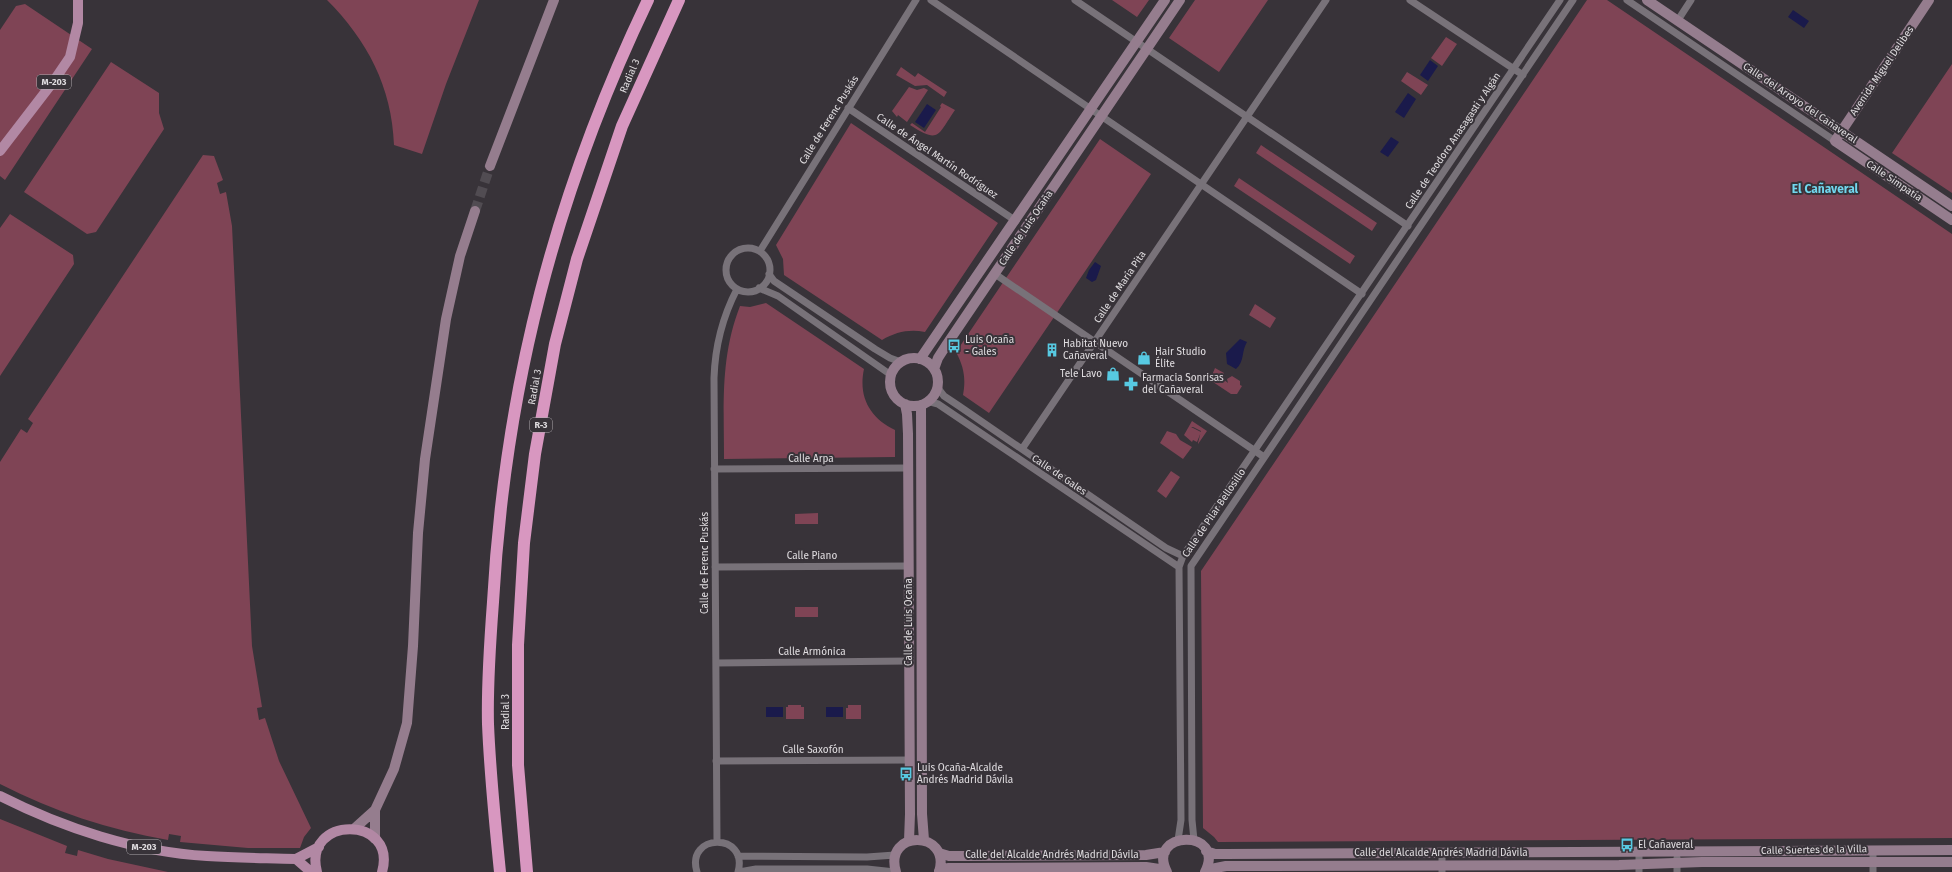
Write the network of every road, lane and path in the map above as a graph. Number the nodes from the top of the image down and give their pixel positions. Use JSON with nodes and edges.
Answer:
{"nodes":[{"id":1,"x":78,"y":0,"type":"edge"},
{"id":2,"x":554,"y":0,"type":"edge"},
{"id":3,"x":648,"y":0,"type":"edge"},
{"id":4,"x":679,"y":0,"type":"edge"},
{"id":5,"x":916,"y":0,"type":"edge"},
{"id":6,"x":931,"y":0,"type":"edge"},
{"id":7,"x":1074,"y":0,"type":"edge"},
{"id":8,"x":1165,"y":0,"type":"edge"},
{"id":9,"x":1180,"y":0,"type":"edge"},
{"id":10,"x":1326,"y":0,"type":"edge"},
{"id":11,"x":1410,"y":0,"type":"edge"},
{"id":12,"x":1560,"y":0,"type":"edge"},
{"id":13,"x":1573,"y":0,"type":"edge"},
{"id":14,"x":1627,"y":0,"type":"edge"},
{"id":15,"x":1646,"y":0,"type":"edge"},
{"id":16,"x":1691,"y":0,"type":"edge"},
{"id":17,"x":1929,"y":0,"type":"edge"},
{"id":18,"x":1678,"y":20,"type":"junction"},
{"id":19,"x":1136,"y":42,"type":"junction"},
{"id":20,"x":1146,"y":49,"type":"junction"},
{"id":21,"x":1514,"y":69,"type":"junction"},
{"id":22,"x":1523,"y":75,"type":"junction"},
{"id":23,"x":848,"y":108,"type":"junction"},
{"id":24,"x":1091,"y":108,"type":"junction"},
{"id":25,"x":1102,"y":115,"type":"junction"},
{"id":26,"x":1247,"y":117,"type":"junction"},
{"id":27,"x":1841,"y":132,"type":"junction"},
{"id":28,"x":1835,"y":141,"type":"junction"},
{"id":29,"x":0,"y":151,"type":"edge"},
{"id":30,"x":490,"y":166,"type":"tunnel mouth"},
{"id":31,"x":1203,"y":184,"type":"junction"},
{"id":32,"x":1952,"y":206,"type":"edge"},
{"id":33,"x":475,"y":211,"type":"tunnel mouth"},
{"id":34,"x":1016,"y":220,"type":"junction"},
{"id":35,"x":1952,"y":220,"type":"edge"},
{"id":36,"x":1408,"y":226,"type":"junction"},
{"id":37,"x":760,"y":251,"type":"junction"},
{"id":38,"x":1394,"y":265,"type":"joint"},
{"id":39,"x":769,"y":274,"type":"junction"},
{"id":40,"x":995,"y":274,"type":"junction"},
{"id":41,"x":737,"y":288,"type":"junction"},
{"id":42,"x":759,"y":288,"type":"junction"},
{"id":43,"x":1362,"y":294,"type":"junction"},
{"id":44,"x":1095,"y":342,"type":"junction"},
{"id":45,"x":920,"y":359,"type":"junction"},
{"id":46,"x":901,"y":362,"type":"junction"},
{"id":47,"x":934,"y":369,"type":"junction"},
{"id":48,"x":891,"y":375,"type":"junction"},
{"id":49,"x":937,"y":387,"type":"junction"},
{"id":50,"x":924,"y":403,"type":"junction"},
{"id":51,"x":905,"y":404,"type":"junction"},
{"id":52,"x":1022,"y":449,"type":"junction"},
{"id":53,"x":1255,"y":451,"type":"junction"},
{"id":54,"x":1264,"y":457,"type":"junction"},
{"id":55,"x":908,"y":468,"type":"junction"},
{"id":56,"x":714,"y":469,"type":"junction"},
{"id":57,"x":1183,"y":556,"type":"junction"},
{"id":58,"x":908,"y":566,"type":"junction"},
{"id":59,"x":715,"y":567,"type":"junction"},
{"id":60,"x":1179,"y":567,"type":"junction"},
{"id":61,"x":909,"y":661,"type":"junction"},
{"id":62,"x":716,"y":663,"type":"junction"},
{"id":63,"x":910,"y":760,"type":"junction"},
{"id":64,"x":716,"y":761,"type":"junction"},
{"id":65,"x":0,"y":796,"type":"edge"},
{"id":66,"x":375,"y":810,"type":"junction"},
{"id":67,"x":355,"y":828,"type":"junction"},
{"id":68,"x":375,"y":839,"type":"junction"},
{"id":69,"x":924,"y":840,"type":"junction"},
{"id":70,"x":1178,"y":840,"type":"junction"},
{"id":71,"x":1194,"y":840,"type":"junction"},
{"id":72,"x":909,"y":841,"type":"junction"},
{"id":73,"x":717,"y":842,"type":"junction"},
{"id":74,"x":319,"y":847,"type":"junction"},
{"id":75,"x":1873,"y":850,"type":"junction"},
{"id":76,"x":1952,"y":850,"type":"edge"},
{"id":77,"x":1206,"y":851,"type":"junction"},
{"id":78,"x":1165,"y":852,"type":"junction"},
{"id":79,"x":1442,"y":852,"type":"junction"},
{"id":80,"x":1639,"y":852,"type":"junction"},
{"id":81,"x":1676,"y":852,"type":"junction"},
{"id":82,"x":939,"y":853,"type":"junction"},
{"id":83,"x":895,"y":855,"type":"junction"},
{"id":84,"x":738,"y":856,"type":"junction"},
{"id":85,"x":296,"y":859,"type":"junction"},
{"id":86,"x":1952,"y":862,"type":"edge"},
{"id":87,"x":1873,"y":867,"type":"edge"},
{"id":88,"x":1442,"y":868,"type":"edge"},
{"id":89,"x":1639,"y":868,"type":"edge"},
{"id":90,"x":1676,"y":868,"type":"edge"},
{"id":91,"x":1166,"y":871,"type":"edge"},
{"id":92,"x":1206,"y":871,"type":"edge"},
{"id":93,"x":311,"y":872,"type":"edge"},
{"id":94,"x":317,"y":872,"type":"edge"},
{"id":95,"x":382,"y":872,"type":"edge"},
{"id":96,"x":500,"y":872,"type":"edge"},
{"id":97,"x":527,"y":872,"type":"edge"},
{"id":98,"x":697,"y":872,"type":"edge"},
{"id":99,"x":738,"y":872,"type":"edge"},
{"id":100,"x":896,"y":872,"type":"edge"},
{"id":101,"x":939,"y":872,"type":"edge"}],
"edges":[{"from":1,"to":29,"type":"main road","number":"M-203"},
{"from":2,"to":30,"type":"main road"},
{"from":3,"to":96,"type":"highway","name":"Radial 3"},
{"from":4,"to":97,"type":"highway","name":"Radial 3","number":"R-3"},
{"from":5,"to":23,"type":"street","name":"Calle de Ferenc Puskás"},
{"from":6,"to":24,"type":"street"},
{"from":7,"to":19,"type":"street"},
{"from":8,"to":19,"type":"main road","name":"Calle de Luis Ocaña"},
{"from":9,"to":20,"type":"main road","name":"Calle de Luis Ocaña"},
{"from":10,"to":26,"type":"street","name":"Calle de María Pita"},
{"from":11,"to":21,"type":"street"},
{"from":12,"to":21,"type":"street","name":"Calle de Teodoro Anasagasti y Algán"},
{"from":13,"to":22,"type":"street","name":"Calle de Teodoro Anasagasti y Algán"},
{"from":14,"to":28,"type":"street","name":"Calle del Arroyo del Cañaveral"},
{"from":15,"to":18,"type":"main road","name":"Calle del Arroyo del Cañaveral"},
{"from":16,"to":18,"type":"street"},
{"from":17,"to":27,"type":"main road","name":"Avenida Miguel Delibes"},
{"from":18,"to":27,"type":"main road","name":"Calle del Arroyo del Cañaveral"},
{"from":19,"to":20,"type":"street"},
{"from":19,"to":24,"type":"main road","name":"Calle de Luis Ocaña"},
{"from":20,"to":25,"type":"main road","name":"Calle de Luis Ocaña"},
{"from":20,"to":26,"type":"street"},
{"from":21,"to":22,"type":"street"},
{"from":21,"to":36,"type":"street","name":"Calle de Teodoro Anasagasti y Algán"},
{"from":22,"to":38,"type":"street","name":"Calle de Teodoro Anasagasti y Algán"},
{"from":23,"to":34,"type":"street","name":"Calle de Ángel Martín Rodríguez"},
{"from":23,"to":37,"type":"street","name":"Calle de Ferenc Puskás"},
{"from":24,"to":25,"type":"street"},
{"from":24,"to":34,"type":"main road","name":"Calle de Luis Ocaña"},
{"from":25,"to":31,"type":"street"},
{"from":25,"to":40,"type":"main road","name":"Calle de Luis Ocaña"},
{"from":26,"to":31,"type":"street","name":"Calle de María Pita"},
{"from":26,"to":36,"type":"street"},
{"from":27,"to":28,"type":"main road","name":"Avenida Miguel Delibes"},
{"from":27,"to":32,"type":"main road","name":"Calle del Arroyo del Cañaveral"},
{"from":28,"to":35,"type":"main road","name":"Calle Simpatía"},
{"from":31,"to":43,"type":"street"},
{"from":31,"to":44,"type":"street","name":"Calle de María Pita"},
{"from":33,"to":66,"type":"main road"},
{"from":34,"to":45,"type":"main road","name":"Calle de Luis Ocaña"},
{"from":36,"to":43,"type":"street","name":"Calle de Teodoro Anasagasti y Algán"},
{"from":37,"to":39,"type":"street"},
{"from":37,"to":41,"type":"street"},
{"from":38,"to":54,"type":"street","name":"Calle de Pilar Bellosillo"},
{"from":39,"to":42,"type":"street"},
{"from":39,"to":46,"type":"street"},
{"from":40,"to":44,"type":"street"},
{"from":40,"to":47,"type":"main road","name":"Calle de Luis Ocaña"},
{"from":41,"to":42,"type":"street"},
{"from":41,"to":56,"type":"street","name":"Calle de Ferenc Puskás"},
{"from":42,"to":48,"type":"street"},
{"from":43,"to":53,"type":"street","name":"Calle de Pilar Bellosillo"},
{"from":44,"to":52,"type":"street","name":"Calle de María Pita"},
{"from":44,"to":53,"type":"street"},
{"from":45,"to":46,"type":"main road"},
{"from":45,"to":47,"type":"main road"},
{"from":46,"to":48,"type":"main road"},
{"from":47,"to":49,"type":"main road"},
{"from":48,"to":51,"type":"main road"},
{"from":49,"to":50,"type":"main road"},
{"from":49,"to":52,"type":"street","name":"Calle de Gales"},
{"from":50,"to":51,"type":"main road"},
{"from":50,"to":60,"type":"street","name":"Calle de Gales"},
{"from":50,"to":69,"type":"main road","name":"Calle de Luis Ocaña"},
{"from":51,"to":55,"type":"main road","name":"Calle de Luis Ocaña"},
{"from":52,"to":57,"type":"street","name":"Calle de Gales"},
{"from":53,"to":54,"type":"street"},
{"from":53,"to":57,"type":"street","name":"Calle de Pilar Bellosillo"},
{"from":54,"to":71,"type":"street","name":"Calle de Pilar Bellosillo"},
{"from":55,"to":56,"type":"street","name":"Calle Arpa"},
{"from":55,"to":58,"type":"main road","name":"Calle de Luis Ocaña"},
{"from":56,"to":59,"type":"street","name":"Calle de Ferenc Puskás"},
{"from":57,"to":60,"type":"street","name":"Calle de Pilar Bellosillo"},
{"from":58,"to":59,"type":"street","name":"Calle Piano"},
{"from":58,"to":61,"type":"main road","name":"Calle de Luis Ocaña"},
{"from":59,"to":62,"type":"street","name":"Calle de Ferenc Puskás"},
{"from":60,"to":70,"type":"street","name":"Calle de Pilar Bellosillo"},
{"from":61,"to":62,"type":"street","name":"Calle Armónica"},
{"from":61,"to":63,"type":"main road","name":"Calle de Luis Ocaña"},
{"from":62,"to":64,"type":"street","name":"Calle de Ferenc Puskás"},
{"from":63,"to":64,"type":"street","name":"Calle Saxofón"},
{"from":63,"to":72,"type":"main road","name":"Calle de Luis Ocaña"},
{"from":64,"to":73,"type":"street","name":"Calle de Ferenc Puskás"},
{"from":65,"to":85,"type":"main road","number":"M-203"},
{"from":66,"to":67,"type":"main road"},
{"from":66,"to":68,"type":"main road"},
{"from":67,"to":68,"type":"main road"},
{"from":67,"to":74,"type":"main road"},
{"from":68,"to":95,"type":"main road"},
{"from":69,"to":72,"type":"main road"},
{"from":69,"to":82,"type":"main road"},
{"from":70,"to":71,"type":"main road"},
{"from":70,"to":78,"type":"main road"},
{"from":71,"to":77,"type":"main road"},
{"from":72,"to":83,"type":"main road"},
{"from":73,"to":84,"type":"street"},
{"from":73,"to":98,"type":"street"},
{"from":74,"to":85,"type":"main road","number":"M-203"},
{"from":74,"to":94,"type":"main road"},
{"from":75,"to":76,"type":"main road","name":"Calle Suertes de la Villa"},
{"from":75,"to":81,"type":"main road","name":"Calle Suertes de la Villa"},
{"from":75,"to":87,"type":"street"},
{"from":77,"to":79,"type":"main road","name":"Calle del Alcalde Andrés Madrid Dávila"},
{"from":77,"to":92,"type":"main road"},
{"from":78,"to":82,"type":"main road","name":"Calle del Alcalde Andrés Madrid Dávila"},
{"from":78,"to":91,"type":"main road"},
{"from":79,"to":80,"type":"main road","name":"Calle del Alcalde Andrés Madrid Dávila"},
{"from":79,"to":88,"type":"street"},
{"from":80,"to":81,"type":"main road","name":"Calle del Alcalde Andrés Madrid Dávila"},
{"from":80,"to":89,"type":"street"},
{"from":81,"to":90,"type":"street"},
{"from":82,"to":101,"type":"main road"},
{"from":83,"to":84,"type":"street"},
{"from":83,"to":100,"type":"main road"},
{"from":84,"to":99,"type":"street"},
{"from":85,"to":93,"type":"main road"},
{"from":86,"to":87,"type":"main road","name":"Calle Suertes de la Villa"},
{"from":87,"to":90,"type":"main road","name":"Calle Suertes de la Villa"},
{"from":88,"to":89,"type":"main road","name":"Calle del Alcalde Andrés Madrid Dávila"},
{"from":88,"to":92,"type":"main road","name":"Calle del Alcalde Andrés Madrid Dávila"},
{"from":89,"to":90,"type":"main road","name":"Calle del Alcalde Andrés Madrid Dávila"},
{"from":91,"to":101,"type":"main road","name":"Calle del Alcalde Andrés Madrid Dávila"},
{"from":99,"to":100,"type":"street"}]}
